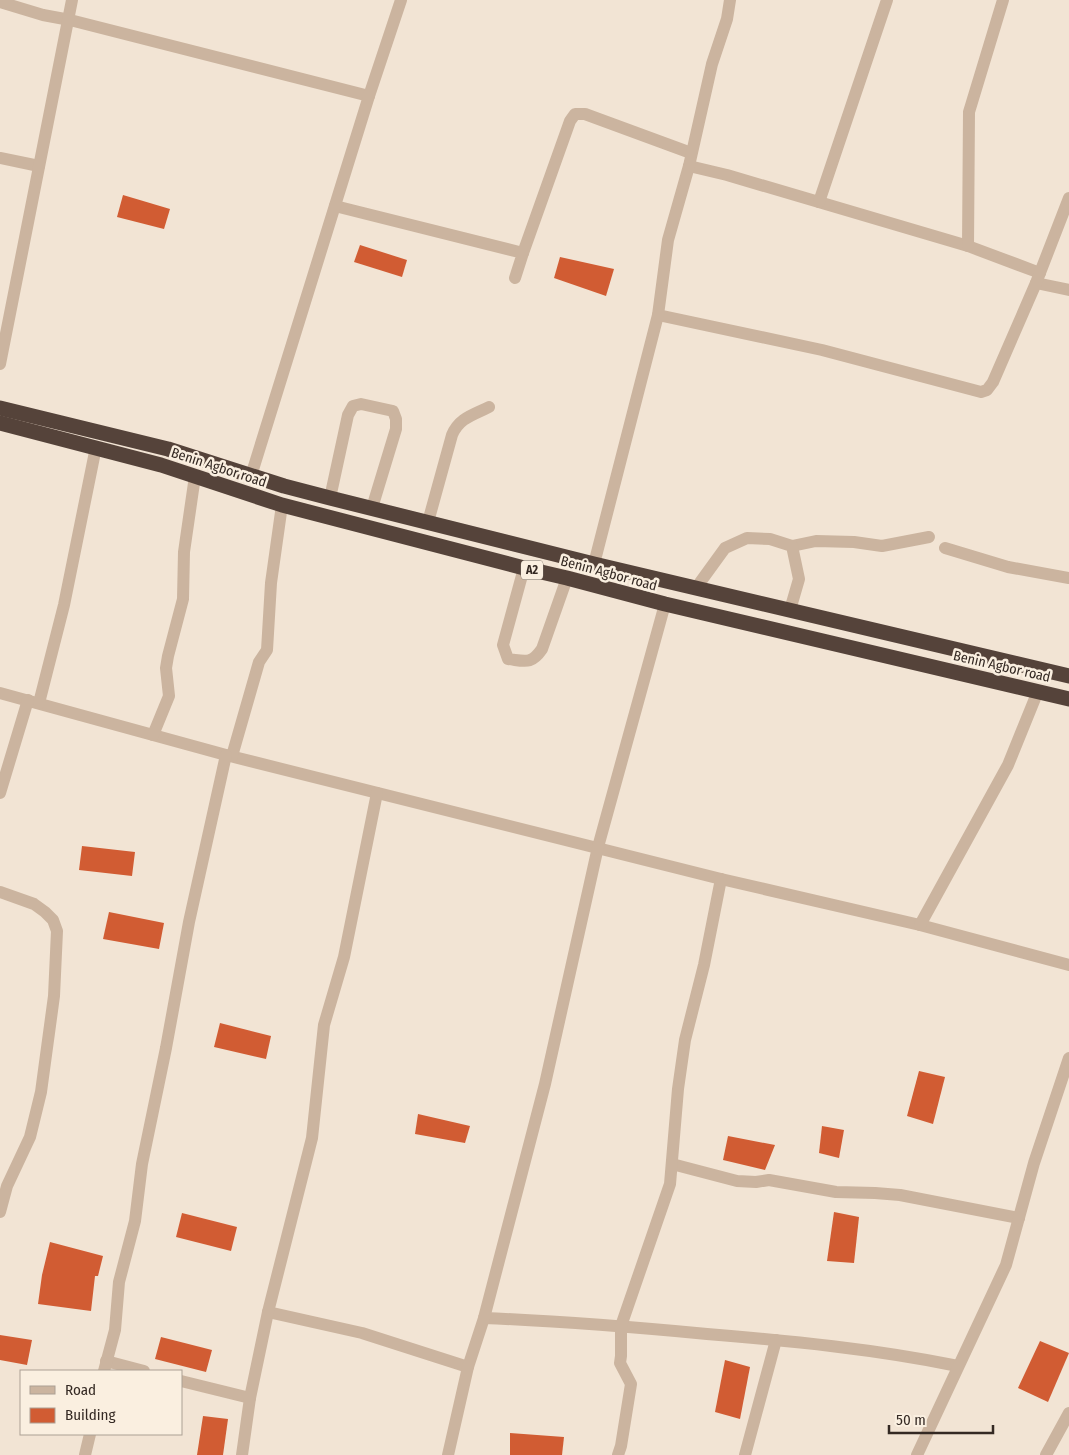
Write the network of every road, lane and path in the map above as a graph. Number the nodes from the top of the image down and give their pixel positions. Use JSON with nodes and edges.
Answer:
{"nodes":[{"id":1,"x":72,"y":0,"type":"edge"},
{"id":2,"x":401,"y":0,"type":"edge"},
{"id":3,"x":730,"y":0,"type":"edge"},
{"id":4,"x":887,"y":0,"type":"edge"},
{"id":5,"x":1003,"y":0,"type":"edge"},
{"id":6,"x":0,"y":2,"type":"edge"},
{"id":7,"x":70,"y":20,"type":"junction"},
{"id":8,"x":369,"y":96,"type":"junction"},
{"id":9,"x":691,"y":153,"type":"junction"},
{"id":10,"x":0,"y":158,"type":"edge"},
{"id":11,"x":39,"y":166,"type":"junction"},
{"id":12,"x":689,"y":166,"type":"junction"},
{"id":13,"x":1069,"y":198,"type":"edge"},
{"id":14,"x":819,"y":202,"type":"junction"},
{"id":15,"x":335,"y":206,"type":"junction"},
{"id":16,"x":968,"y":246,"type":"junction"},
{"id":17,"x":523,"y":253,"type":"junction"},
{"id":18,"x":514,"y":278,"type":"dead end"},
{"id":19,"x":1038,"y":278,"type":"junction"},
{"id":20,"x":1069,"y":290,"type":"edge"},
{"id":21,"x":658,"y":315,"type":"junction"},
{"id":22,"x":0,"y":364,"type":"edge"},
{"id":23,"x":489,"y":406,"type":"dead end"},
{"id":24,"x":0,"y":408,"type":"edge"},
{"id":25,"x":0,"y":423,"type":"edge"},
{"id":26,"x":96,"y":447,"type":"junction"},
{"id":27,"x":195,"y":476,"type":"junction"},
{"id":28,"x":251,"y":476,"type":"junction"},
{"id":29,"x":330,"y":498,"type":"junction"},
{"id":30,"x":282,"y":505,"type":"junction"},
{"id":31,"x":372,"y":508,"type":"junction"},
{"id":32,"x":428,"y":522,"type":"junction"},
{"id":33,"x":929,"y":537,"type":"dead end"},
{"id":34,"x":792,"y":546,"type":"junction"},
{"id":35,"x":946,"y":548,"type":"dead end"},
{"id":36,"x":594,"y":564,"type":"junction"},
{"id":37,"x":524,"y":568,"type":"junction"},
{"id":38,"x":567,"y":578,"type":"junction"},
{"id":39,"x":1069,"y":578,"type":"edge"},
{"id":40,"x":696,"y":588,"type":"junction"},
{"id":41,"x":665,"y":604,"type":"junction"},
{"id":42,"x":790,"y":610,"type":"junction"},
{"id":43,"x":1069,"y":676,"type":"edge"},
{"id":44,"x":1038,"y":691,"type":"junction"},
{"id":45,"x":0,"y":693,"type":"edge"},
{"id":46,"x":1069,"y":699,"type":"edge"},
{"id":47,"x":33,"y":702,"type":"junction"},
{"id":48,"x":153,"y":735,"type":"junction"},
{"id":49,"x":229,"y":755,"type":"junction"},
{"id":50,"x":377,"y":792,"type":"junction"},
{"id":51,"x":0,"y":793,"type":"edge"},
{"id":52,"x":598,"y":847,"type":"junction"},
{"id":53,"x":721,"y":878,"type":"junction"},
{"id":54,"x":0,"y":892,"type":"edge"},
{"id":55,"x":920,"y":925,"type":"junction"},
{"id":56,"x":1069,"y":965,"type":"edge"},
{"id":57,"x":1069,"y":1058,"type":"edge"},
{"id":58,"x":672,"y":1164,"type":"junction"},
{"id":59,"x":0,"y":1212,"type":"edge"},
{"id":60,"x":1019,"y":1218,"type":"junction"},
{"id":61,"x":268,"y":1312,"type":"junction"},
{"id":62,"x":484,"y":1318,"type":"junction"},
{"id":63,"x":621,"y":1326,"type":"junction"},
{"id":64,"x":776,"y":1340,"type":"junction"},
{"id":65,"x":105,"y":1366,"type":"edge"},
{"id":66,"x":958,"y":1366,"type":"junction"},
{"id":67,"x":468,"y":1367,"type":"junction"},
{"id":68,"x":136,"y":1370,"type":"edge"},
{"id":69,"x":182,"y":1382,"type":"edge"},
{"id":70,"x":250,"y":1398,"type":"junction"},
{"id":71,"x":1069,"y":1414,"type":"edge"},
{"id":72,"x":90,"y":1435,"type":"edge"},
{"id":73,"x":85,"y":1455,"type":"edge"},
{"id":74,"x":242,"y":1455,"type":"edge"},
{"id":75,"x":448,"y":1455,"type":"edge"},
{"id":76,"x":618,"y":1455,"type":"edge"},
{"id":77,"x":745,"y":1455,"type":"edge"},
{"id":78,"x":917,"y":1455,"type":"edge"},
{"id":79,"x":1046,"y":1455,"type":"edge"}],
"edges":[{"from":1,"to":7,"type":"street"},
{"from":2,"to":8,"type":"street"},
{"from":3,"to":9,"type":"street"},
{"from":4,"to":14,"type":"street"},
{"from":5,"to":16,"type":"street"},
{"from":6,"to":7,"type":"street"},
{"from":7,"to":8,"type":"street"},
{"from":7,"to":11,"type":"street"},
{"from":8,"to":15,"type":"street"},
{"from":9,"to":12,"type":"street"},
{"from":9,"to":17,"type":"street"},
{"from":10,"to":11,"type":"street"},
{"from":11,"to":22,"type":"street"},
{"from":12,"to":14,"type":"street"},
{"from":12,"to":21,"type":"street"},
{"from":13,"to":19,"type":"street"},
{"from":14,"to":16,"type":"street"},
{"from":15,"to":17,"type":"street"},
{"from":15,"to":28,"type":"street"},
{"from":16,"to":19,"type":"street"},
{"from":17,"to":18,"type":"street"},
{"from":19,"to":20,"type":"street"},
{"from":19,"to":21,"type":"street"},
{"from":21,"to":36,"type":"street"},
{"from":23,"to":32,"type":"street"},
{"from":24,"to":28,"type":"highway","name":"Benin Agbor road","number":"A2"},
{"from":25,"to":26,"type":"highway","name":"Benin Agbor road","number":"A2"},
{"from":26,"to":27,"type":"highway","name":"Benin Agbor road","number":"A2"},
{"from":26,"to":47,"type":"street"},
{"from":27,"to":30,"type":"highway","name":"Benin Agbor road","number":"A2"},
{"from":27,"to":48,"type":"street"},
{"from":28,"to":29,"type":"highway","name":"Benin Agbor road","number":"A2"},
{"from":29,"to":31,"type":"highway","name":"Benin Agbor road","number":"A2"},
{"from":29,"to":31,"type":"street"},
{"from":30,"to":37,"type":"highway","name":"Benin Agbor road","number":"A2"},
{"from":30,"to":49,"type":"street"},
{"from":31,"to":32,"type":"highway","name":"Benin Agbor road","number":"A2"},
{"from":32,"to":36,"type":"highway","name":"Benin Agbor road","number":"A2"},
{"from":33,"to":34,"type":"street"},
{"from":34,"to":40,"type":"street"},
{"from":34,"to":42,"type":"street"},
{"from":35,"to":39,"type":"street"},
{"from":36,"to":40,"type":"highway","name":"Benin Agbor road","number":"A2"},
{"from":37,"to":38,"type":"highway","name":"Benin Agbor road","number":"A2"},
{"from":37,"to":38,"type":"street"},
{"from":38,"to":41,"type":"highway","name":"Benin Agbor road","number":"A2"},
{"from":40,"to":42,"type":"highway","name":"Benin Agbor road","number":"A2"},
{"from":41,"to":44,"type":"highway","name":"Benin Agbor road","number":"A2"},
{"from":41,"to":52,"type":"street"},
{"from":42,"to":43,"type":"highway","name":"Benin Agbor road","number":"A2"},
{"from":44,"to":46,"type":"highway","name":"Benin Agbor road","number":"A2"},
{"from":44,"to":55,"type":"street"},
{"from":45,"to":47,"type":"street"},
{"from":47,"to":48,"type":"street"},
{"from":47,"to":51,"type":"street"},
{"from":48,"to":49,"type":"street"},
{"from":49,"to":50,"type":"street"},
{"from":49,"to":65,"type":"street"},
{"from":50,"to":52,"type":"street"},
{"from":50,"to":61,"type":"street"},
{"from":52,"to":53,"type":"street"},
{"from":52,"to":62,"type":"street"},
{"from":53,"to":55,"type":"street"},
{"from":53,"to":58,"type":"street"},
{"from":54,"to":59,"type":"street"},
{"from":55,"to":56,"type":"street"},
{"from":57,"to":60,"type":"street"},
{"from":58,"to":60,"type":"street"},
{"from":58,"to":63,"type":"street"},
{"from":60,"to":66,"type":"street"},
{"from":61,"to":67,"type":"street"},
{"from":61,"to":70,"type":"street"},
{"from":62,"to":63,"type":"street"},
{"from":62,"to":67,"type":"street"},
{"from":63,"to":64,"type":"street"},
{"from":63,"to":76,"type":"street"},
{"from":64,"to":66,"type":"street"},
{"from":64,"to":77,"type":"street"},
{"from":65,"to":68,"type":"street"},
{"from":66,"to":78,"type":"street"},
{"from":67,"to":75,"type":"street"},
{"from":69,"to":70,"type":"street"},
{"from":70,"to":74,"type":"street"},
{"from":71,"to":79,"type":"street"},
{"from":72,"to":73,"type":"street"}]}
